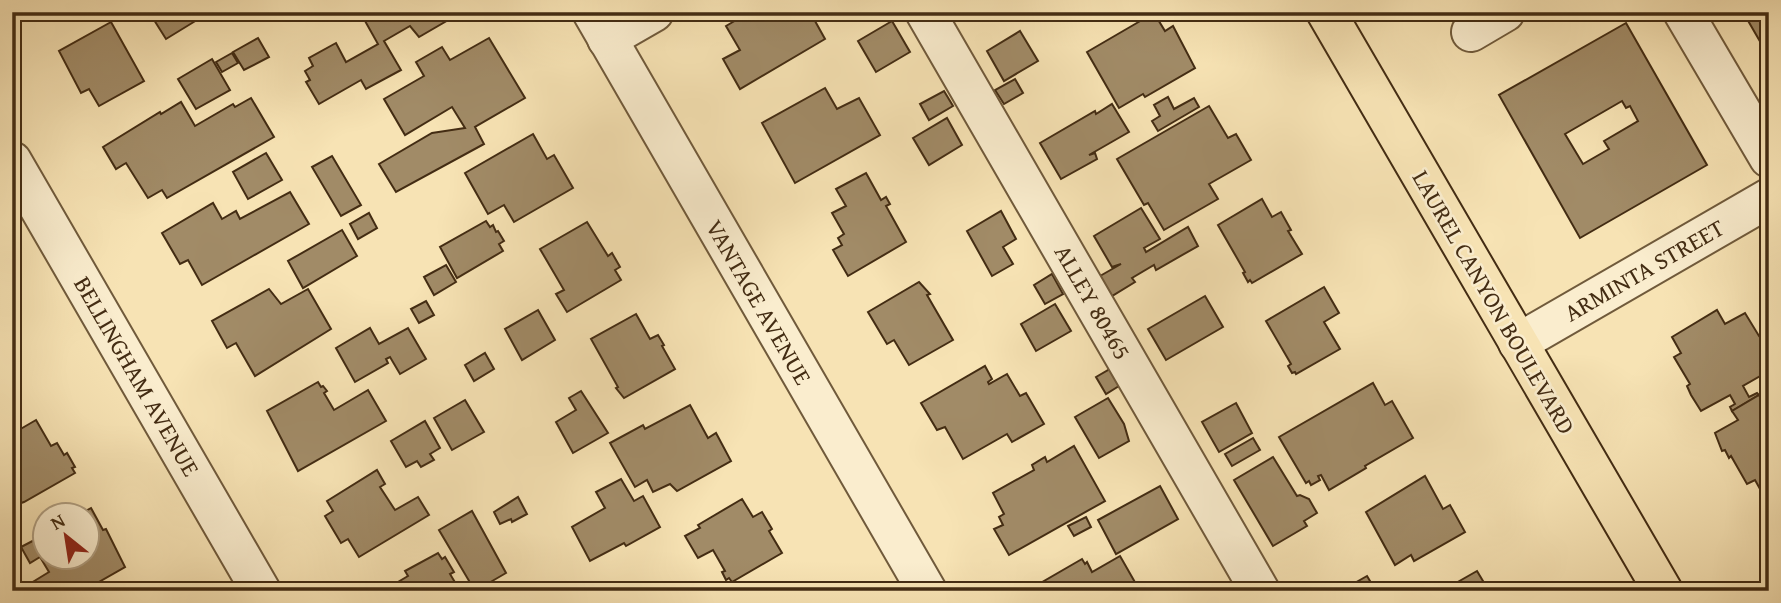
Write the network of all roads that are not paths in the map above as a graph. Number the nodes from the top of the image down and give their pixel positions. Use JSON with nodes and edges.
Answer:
{"nodes":[{"id":1,"x":654,"y":12,"type":"edge"},
{"id":2,"x":925,"y":12,"type":"edge"},
{"id":3,"x":1326,"y":12,"type":"edge"},
{"id":4,"x":1505,"y":12,"type":"edge"},
{"id":5,"x":1683,"y":12,"type":"edge"},
{"id":6,"x":599,"y":26,"type":"edge"},
{"id":7,"x":1471,"y":32,"type":"dead end"},
{"id":8,"x":1769,"y":158,"type":"edge"},
{"id":9,"x":12,"y":161,"type":"edge"},
{"id":10,"x":1769,"y":198,"type":"edge"},
{"id":11,"x":1518,"y":343,"type":"junction"},
{"id":12,"x":261,"y":591,"type":"edge"},
{"id":13,"x":927,"y":591,"type":"edge"},
{"id":14,"x":1261,"y":591,"type":"edge"},
{"id":15,"x":1663,"y":591,"type":"edge"}],
"edges":[{"from":1,"to":6,"type":"street"},
{"from":2,"to":14,"type":"street","name":"ALLEY 80465"},
{"from":3,"to":11,"type":"main road","name":"LAUREL CANYON BOULEVARD"},
{"from":4,"to":7,"type":"street"},
{"from":5,"to":8,"type":"street"},
{"from":6,"to":13,"type":"street","name":"VANTAGE AVENUE"},
{"from":9,"to":12,"type":"street","name":"BELLINGHAM AVENUE"},
{"from":10,"to":11,"type":"street","name":"ARMINTA STREET"},
{"from":11,"to":15,"type":"main road","name":"LAUREL CANYON BOULEVARD"}]}
